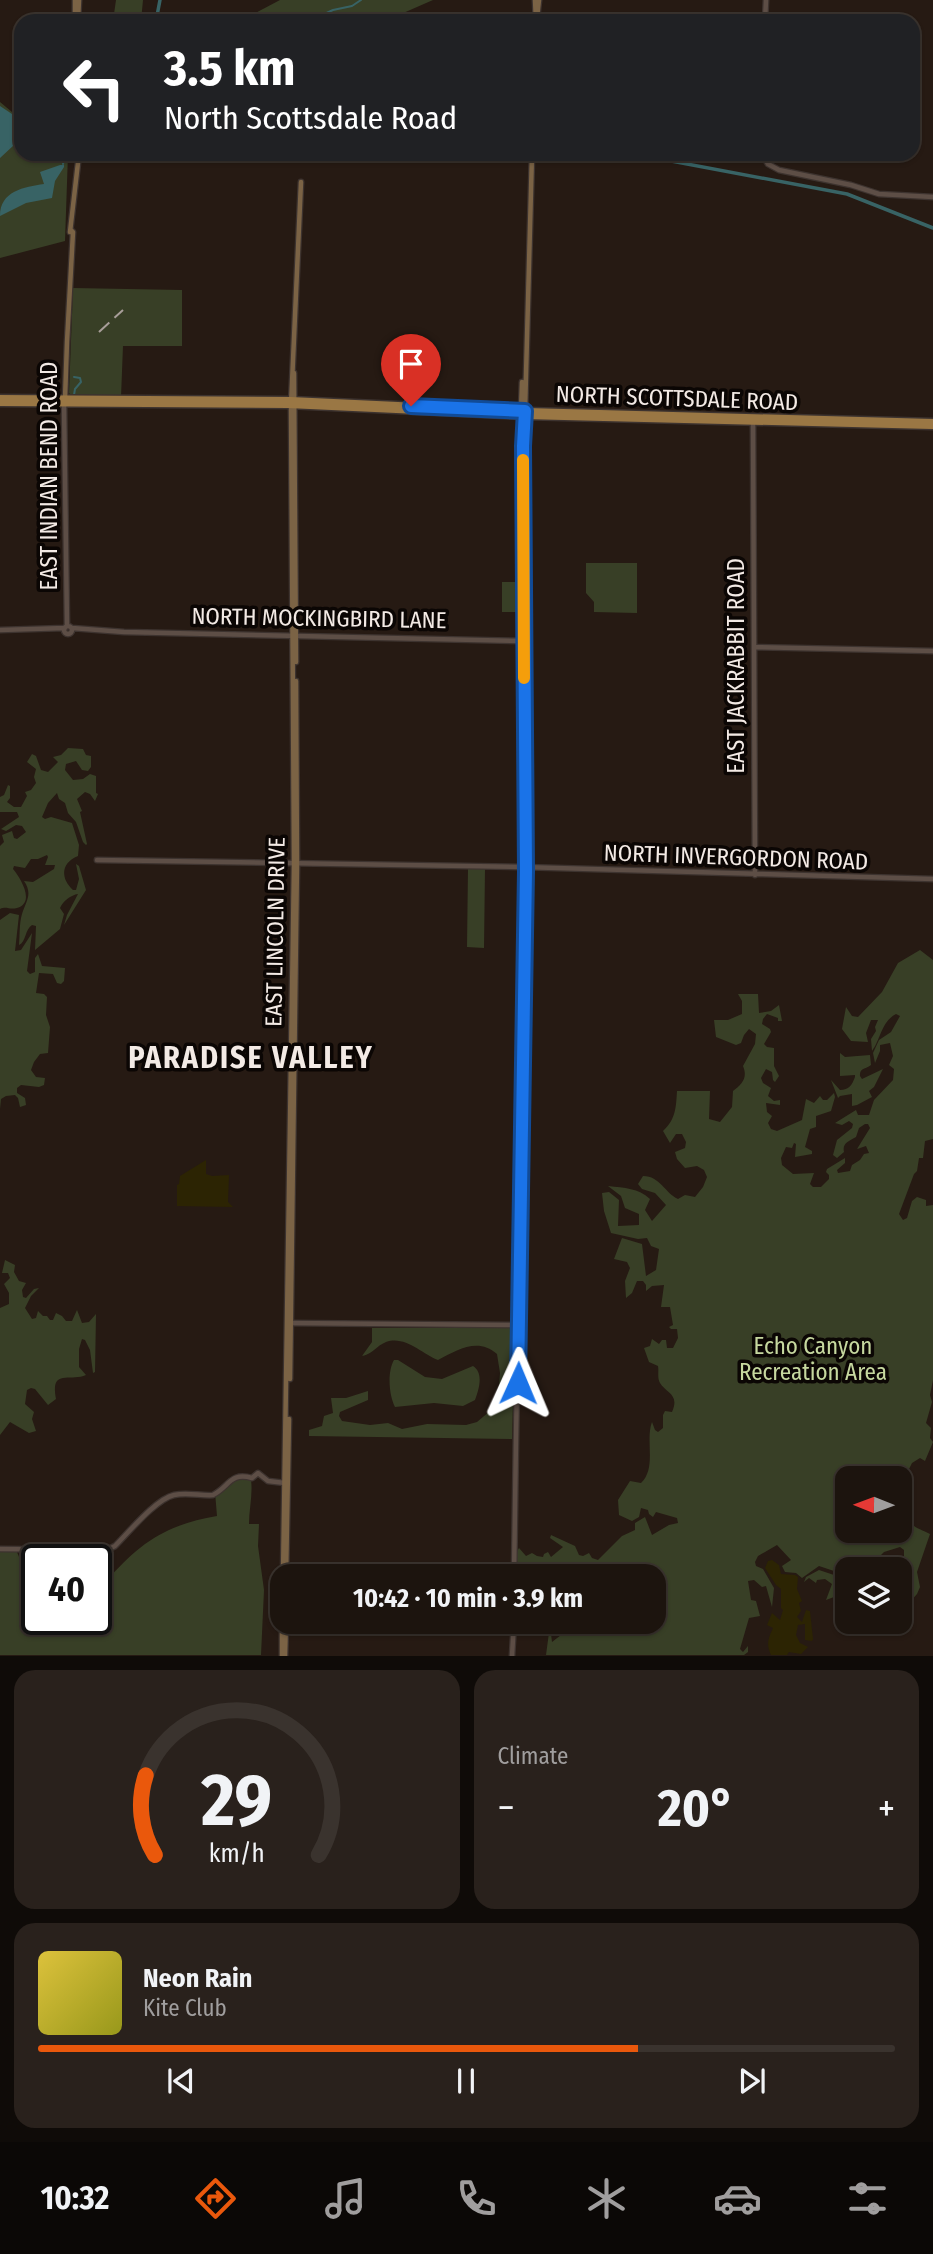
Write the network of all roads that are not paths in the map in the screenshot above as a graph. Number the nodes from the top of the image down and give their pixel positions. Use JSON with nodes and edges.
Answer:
{"nodes":[{"id":1,"x":78,"y":161,"type":"edge"},
{"id":2,"x":531,"y":161,"type":"edge"},
{"id":3,"x":765,"y":161,"type":"edge"},
{"id":4,"x":301,"y":181,"type":"dead end"},
{"id":5,"x":933,"y":197,"type":"edge"},
{"id":6,"x":0,"y":398,"type":"edge"},
{"id":7,"x":139,"y":399,"type":"junction"},
{"id":8,"x":214,"y":400,"type":"junction"},
{"id":9,"x":65,"y":401,"type":"junction"},
{"id":10,"x":246,"y":402,"type":"junction"},
{"id":11,"x":0,"y":403,"type":"edge"},
{"id":12,"x":293,"y":403,"type":"junction"},
{"id":13,"x":116,"y":404,"type":"junction"},
{"id":14,"x":158,"y":404,"type":"junction"},
{"id":15,"x":193,"y":404,"type":"junction"},
{"id":16,"x":226,"y":405,"type":"junction"},
{"id":17,"x":523,"y":415,"type":"junction"},
{"id":18,"x":753,"y":420,"type":"junction"},
{"id":19,"x":933,"y":424,"type":"edge"},
{"id":20,"x":68,"y":629,"type":"junction"},
{"id":21,"x":0,"y":630,"type":"edge"},
{"id":22,"x":294,"y":635,"type":"junction"},
{"id":23,"x":524,"y":640,"type":"junction"},
{"id":24,"x":754,"y":647,"type":"junction"},
{"id":25,"x":933,"y":651,"type":"edge"},
{"id":26,"x":97,"y":860,"type":"dead end"},
{"id":27,"x":296,"y":864,"type":"junction"},
{"id":28,"x":525,"y":869,"type":"junction"},
{"id":29,"x":755,"y":875,"type":"junction"},
{"id":30,"x":933,"y":879,"type":"edge"},
{"id":31,"x":289,"y":1322,"type":"junction"},
{"id":32,"x":518,"y":1324,"type":"junction"},
{"id":33,"x":286,"y":1394,"type":"junction"},
{"id":34,"x":289,"y":1409,"type":"junction"},
{"id":35,"x":287,"y":1445,"type":"junction"},
{"id":36,"x":286,"y":1483,"type":"junction"},
{"id":37,"x":0,"y":1549,"type":"edge"},
{"id":38,"x":285,"y":1564,"type":"edge"},
{"id":39,"x":514,"y":1564,"type":"edge"},
{"id":40,"x":284,"y":1634,"type":"edge"},
{"id":41,"x":513,"y":1634,"type":"edge"},
{"id":42,"x":284,"y":1656,"type":"edge"},
{"id":43,"x":512,"y":1656,"type":"edge"}],
"edges":[{"from":1,"to":9,"type":"main road","name":"EAST INDIAN BEND ROAD"},
{"from":2,"to":17,"type":"main road"},
{"from":3,"to":5,"type":"street"},
{"from":4,"to":12,"type":"main road","name":"EAST LINCOLN DRIVE"},
{"from":6,"to":9,"type":"main road","name":"NORTH SCOTTSDALE ROAD"},
{"from":7,"to":8,"type":"main road","name":"NORTH SCOTTSDALE ROAD"},
{"from":7,"to":9,"type":"main road","name":"NORTH SCOTTSDALE ROAD"},
{"from":7,"to":13,"type":"main road"},
{"from":7,"to":14,"type":"main road"},
{"from":8,"to":10,"type":"main road","name":"NORTH SCOTTSDALE ROAD"},
{"from":8,"to":15,"type":"main road"},
{"from":8,"to":16,"type":"main road"},
{"from":9,"to":11,"type":"main road","name":"NORTH SCOTTSDALE ROAD"},
{"from":9,"to":13,"type":"main road","name":"NORTH SCOTTSDALE ROAD"},
{"from":9,"to":20,"type":"street","name":"EAST INDIAN BEND ROAD"},
{"from":10,"to":12,"type":"main road","name":"NORTH SCOTTSDALE ROAD"},
{"from":10,"to":16,"type":"main road","name":"NORTH SCOTTSDALE ROAD"},
{"from":12,"to":17,"type":"main road","name":"NORTH SCOTTSDALE ROAD"},
{"from":12,"to":22,"type":"main road","name":"EAST LINCOLN DRIVE"},
{"from":13,"to":14,"type":"main road","name":"NORTH SCOTTSDALE ROAD"},
{"from":14,"to":15,"type":"main road","name":"NORTH SCOTTSDALE ROAD"},
{"from":15,"to":16,"type":"main road","name":"NORTH SCOTTSDALE ROAD"},
{"from":17,"to":18,"type":"main road","name":"NORTH SCOTTSDALE ROAD"},
{"from":17,"to":23,"type":"street"},
{"from":18,"to":19,"type":"main road","name":"NORTH SCOTTSDALE ROAD"},
{"from":18,"to":24,"type":"street","name":"EAST JACKRABBIT ROAD"},
{"from":20,"to":21,"type":"street","name":"NORTH MOCKINGBIRD LANE"},
{"from":20,"to":22,"type":"street","name":"NORTH MOCKINGBIRD LANE"},
{"from":22,"to":23,"type":"street","name":"NORTH MOCKINGBIRD LANE"},
{"from":22,"to":27,"type":"main road","name":"EAST LINCOLN DRIVE"},
{"from":23,"to":28,"type":"street"},
{"from":24,"to":25,"type":"street"},
{"from":24,"to":29,"type":"street","name":"EAST JACKRABBIT ROAD"},
{"from":26,"to":27,"type":"street","name":"NORTH INVERGORDON ROAD"},
{"from":27,"to":28,"type":"street","name":"NORTH INVERGORDON ROAD"},
{"from":27,"to":31,"type":"main road","name":"EAST LINCOLN DRIVE"},
{"from":28,"to":29,"type":"street","name":"NORTH INVERGORDON ROAD"},
{"from":28,"to":32,"type":"street"},
{"from":29,"to":30,"type":"street","name":"NORTH INVERGORDON ROAD"},
{"from":31,"to":32,"type":"street"},
{"from":31,"to":33,"type":"main road","name":"EAST LINCOLN DRIVE"},
{"from":31,"to":34,"type":"main road","name":"EAST LINCOLN DRIVE"},
{"from":32,"to":39,"type":"street"},
{"from":33,"to":34,"type":"main road"},
{"from":33,"to":35,"type":"main road","name":"EAST LINCOLN DRIVE"},
{"from":34,"to":35,"type":"main road","name":"EAST LINCOLN DRIVE"},
{"from":35,"to":36,"type":"main road","name":"EAST LINCOLN DRIVE"},
{"from":36,"to":37,"type":"street"},
{"from":36,"to":38,"type":"main road","name":"EAST LINCOLN DRIVE"},
{"from":40,"to":42,"type":"main road"},
{"from":41,"to":43,"type":"street"}]}
